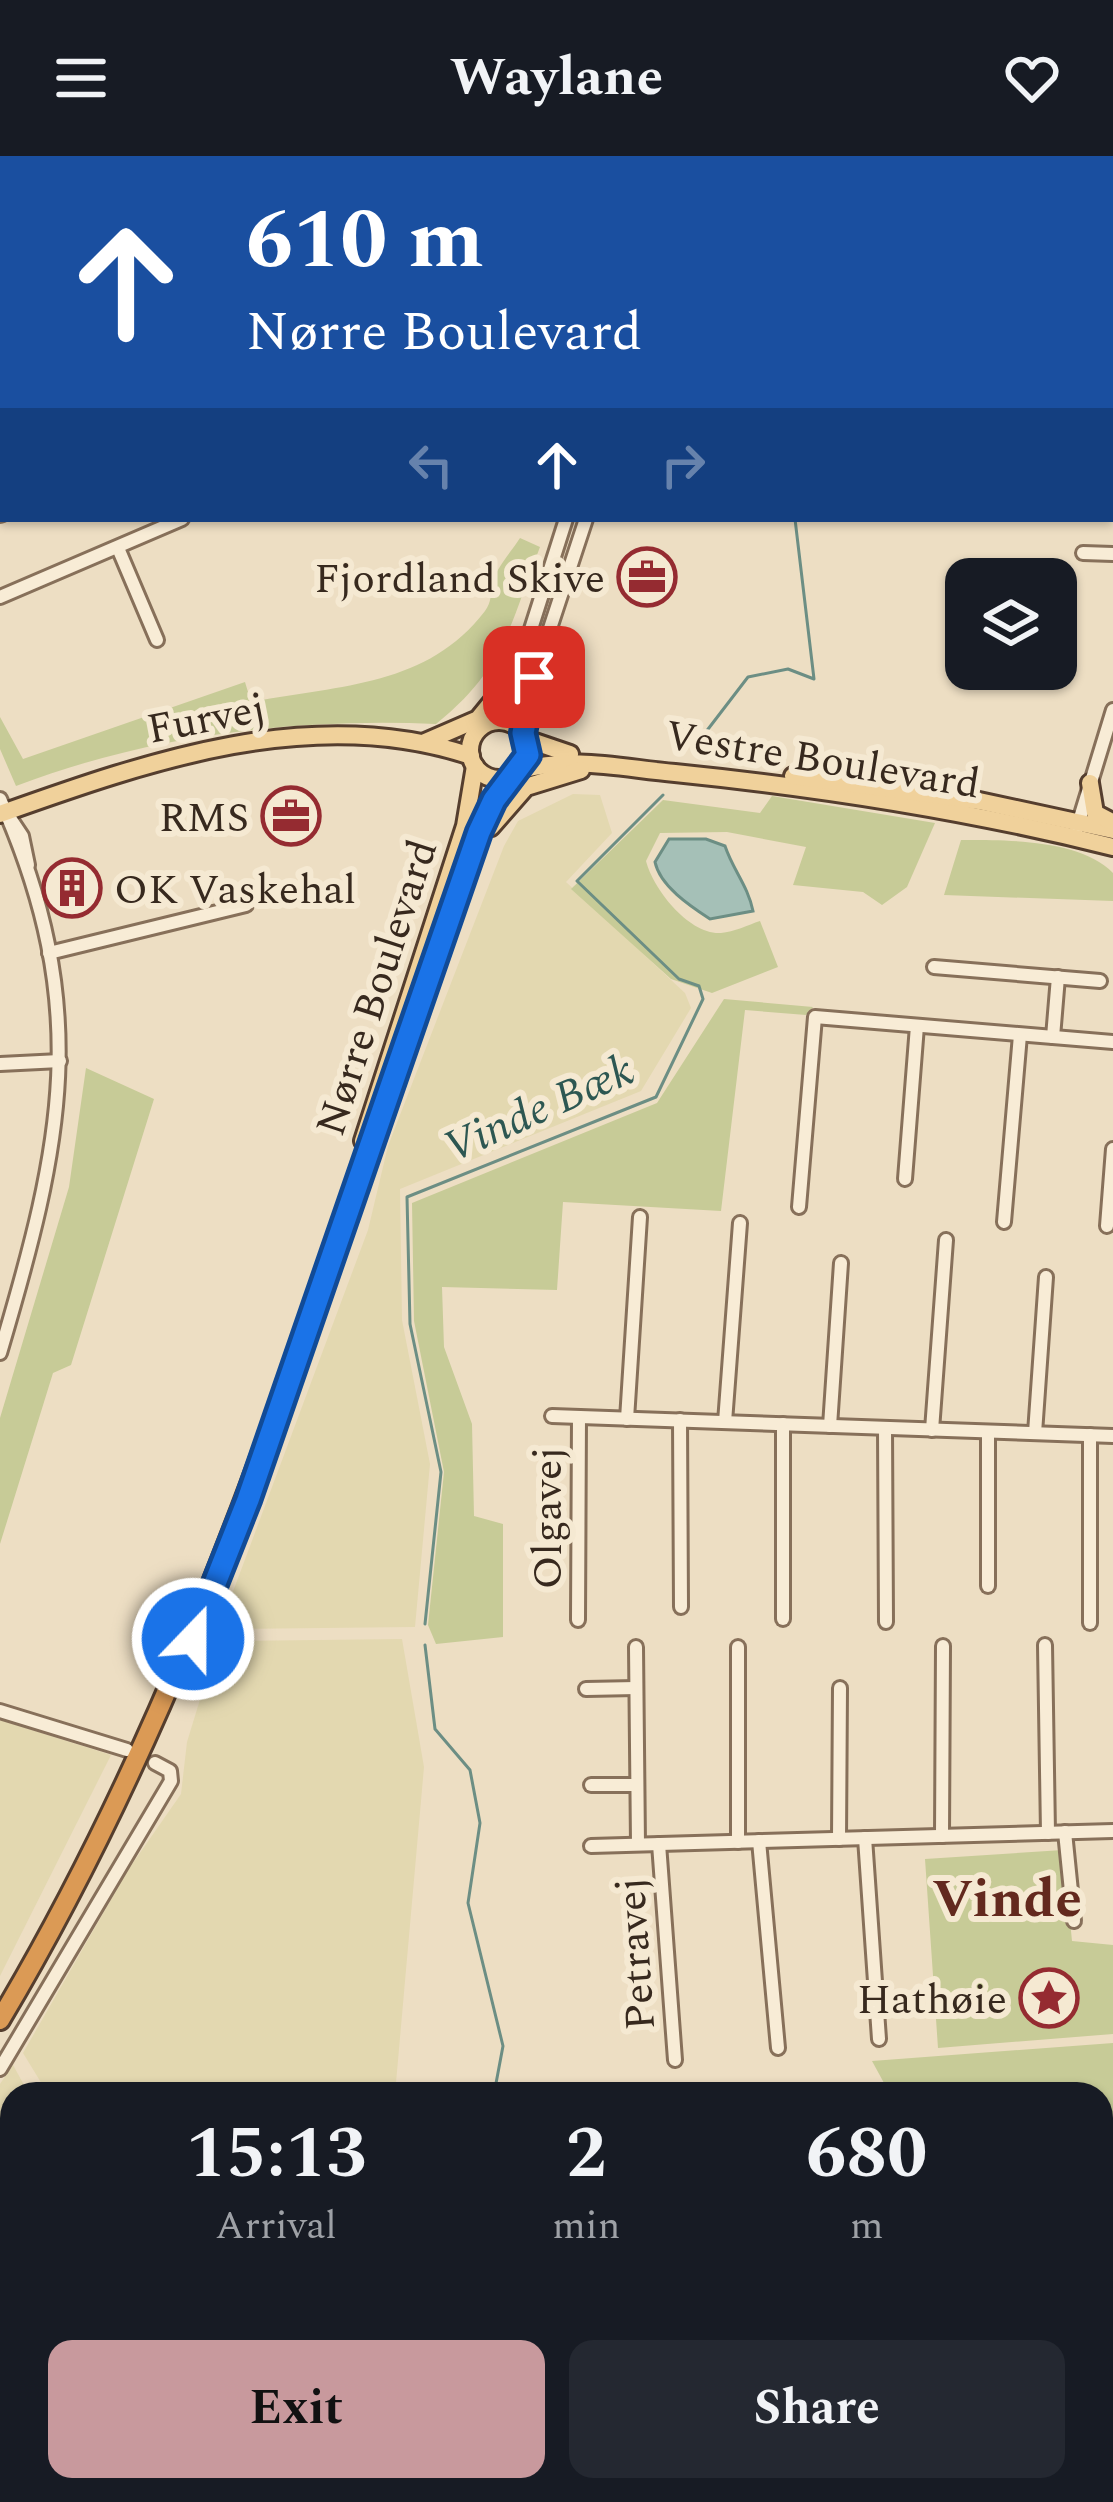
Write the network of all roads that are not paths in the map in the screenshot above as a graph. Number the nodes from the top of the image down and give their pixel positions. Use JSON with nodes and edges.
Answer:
{"nodes":[{"id":1,"x":175,"y":522,"type":"edge"},
{"id":2,"x":565,"y":522,"type":"edge"},
{"id":3,"x":585,"y":522,"type":"edge"},
{"id":4,"x":118,"y":548,"type":"junction"},
{"id":5,"x":1083,"y":553,"type":"dead end"},
{"id":6,"x":1113,"y":554,"type":"edge"},
{"id":7,"x":0,"y":580,"type":"edge"},
{"id":8,"x":3,"y":596,"type":"edge"},
{"id":9,"x":157,"y":640,"type":"dead end"},
{"id":10,"x":518,"y":670,"type":"junction"},
{"id":11,"x":1113,"y":710,"type":"edge"},
{"id":12,"x":483,"y":727,"type":"junction"},
{"id":13,"x":525,"y":736,"type":"junction"},
{"id":14,"x":429,"y":742,"type":"junction"},
{"id":15,"x":473,"y":761,"type":"junction"},
{"id":16,"x":666,"y":772,"type":"junction"},
{"id":17,"x":516,"y":773,"type":"junction"},
{"id":18,"x":1090,"y":783,"type":"junction"},
{"id":19,"x":2,"y":808,"type":"edge"},
{"id":20,"x":1113,"y":826,"type":"edge"},
{"id":21,"x":1040,"y":830,"type":"junction"},
{"id":22,"x":1077,"y":830,"type":"junction"},
{"id":23,"x":1113,"y":850,"type":"edge"},
{"id":24,"x":246,"y":905,"type":"dead end"},
{"id":25,"x":441,"y":945,"type":"junction"},
{"id":26,"x":49,"y":953,"type":"junction"},
{"id":27,"x":934,"y":967,"type":"dead end"},
{"id":28,"x":1058,"y":977,"type":"junction"},
{"id":29,"x":1100,"y":981,"type":"dead end"},
{"id":30,"x":917,"y":1026,"type":"junction"},
{"id":31,"x":1020,"y":1034,"type":"junction"},
{"id":32,"x":1053,"y":1037,"type":"junction"},
{"id":33,"x":1113,"y":1042,"type":"edge"},
{"id":34,"x":60,"y":1061,"type":"junction"},
{"id":35,"x":0,"y":1064,"type":"edge"},
{"id":36,"x":1113,"y":1150,"type":"edge"},
{"id":37,"x":905,"y":1179,"type":"dead end"},
{"id":38,"x":800,"y":1207,"type":"dead end"},
{"id":39,"x":640,"y":1217,"type":"dead end"},
{"id":40,"x":1004,"y":1222,"type":"dead end"},
{"id":41,"x":740,"y":1223,"type":"dead end"},
{"id":42,"x":1107,"y":1226,"type":"dead end"},
{"id":43,"x":341,"y":1229,"type":"junction"},
{"id":44,"x":946,"y":1240,"type":"dead end"},
{"id":45,"x":841,"y":1263,"type":"dead end"},
{"id":46,"x":1046,"y":1277,"type":"dead end"},
{"id":47,"x":0,"y":1353,"type":"edge"},
{"id":48,"x":552,"y":1416,"type":"dead end"},
{"id":49,"x":579,"y":1417,"type":"junction"},
{"id":50,"x":627,"y":1418,"type":"junction"},
{"id":51,"x":680,"y":1420,"type":"junction"},
{"id":52,"x":725,"y":1422,"type":"junction"},
{"id":53,"x":783,"y":1424,"type":"junction"},
{"id":54,"x":830,"y":1426,"type":"junction"},
{"id":55,"x":885,"y":1428,"type":"junction"},
{"id":56,"x":932,"y":1430,"type":"junction"},
{"id":57,"x":988,"y":1432,"type":"junction"},
{"id":58,"x":1035,"y":1433,"type":"junction"},
{"id":59,"x":1090,"y":1436,"type":"junction"},
{"id":60,"x":1113,"y":1436,"type":"edge"},
{"id":61,"x":988,"y":1586,"type":"dead end"},
{"id":62,"x":680,"y":1607,"type":"dead end"},
{"id":63,"x":783,"y":1619,"type":"dead end"},
{"id":64,"x":578,"y":1620,"type":"dead end"},
{"id":65,"x":886,"y":1622,"type":"dead end"},
{"id":66,"x":1090,"y":1623,"type":"dead end"},
{"id":67,"x":1045,"y":1645,"type":"dead end"},
{"id":68,"x":943,"y":1646,"type":"dead end"},
{"id":69,"x":636,"y":1647,"type":"dead end"},
{"id":70,"x":738,"y":1647,"type":"dead end"},
{"id":71,"x":636,"y":1688,"type":"junction"},
{"id":72,"x":840,"y":1688,"type":"dead end"},
{"id":73,"x":586,"y":1689,"type":"dead end"},
{"id":74,"x":0,"y":1711,"type":"edge"},
{"id":75,"x":127,"y":1750,"type":"dead end"},
{"id":76,"x":155,"y":1763,"type":"dead end"},
{"id":77,"x":591,"y":1785,"type":"dead end"},
{"id":78,"x":637,"y":1785,"type":"junction"},
{"id":79,"x":1113,"y":1831,"type":"edge"},
{"id":80,"x":1065,"y":1832,"type":"junction"},
{"id":81,"x":1048,"y":1833,"type":"junction"},
{"id":82,"x":942,"y":1836,"type":"junction"},
{"id":83,"x":866,"y":1838,"type":"junction"},
{"id":84,"x":839,"y":1839,"type":"junction"},
{"id":85,"x":759,"y":1841,"type":"junction"},
{"id":86,"x":738,"y":1842,"type":"junction"},
{"id":87,"x":638,"y":1844,"type":"junction"},
{"id":88,"x":658,"y":1844,"type":"junction"},
{"id":89,"x":591,"y":1846,"type":"dead end"},
{"id":90,"x":1074,"y":1921,"type":"dead end"},
{"id":91,"x":0,"y":2020,"type":"edge"},
{"id":92,"x":879,"y":2039,"type":"dead end"},
{"id":93,"x":778,"y":2048,"type":"dead end"},
{"id":94,"x":675,"y":2060,"type":"dead end"},
{"id":95,"x":0,"y":2069,"type":"edge"}],
"edges":[{"from":1,"to":4,"type":"street"},
{"from":2,"to":10,"type":"street"},
{"from":3,"to":13,"type":"street"},
{"from":4,"to":8,"type":"street"},
{"from":4,"to":9,"type":"street"},
{"from":5,"to":6,"type":"street"},
{"from":7,"to":8,"type":"street"},
{"from":10,"to":12,"type":"street"},
{"from":10,"to":14,"type":"main road"},
{"from":11,"to":18,"type":"street"},
{"from":12,"to":13,"type":"main road"},
{"from":12,"to":14,"type":"main road","name":"Furvej"},
{"from":12,"to":15,"type":"main road"},
{"from":13,"to":17,"type":"main road"},
{"from":13,"to":22,"type":"main road","name":"Vestre Boulevard"},
{"from":14,"to":15,"type":"main road","name":"Furvej"},
{"from":14,"to":19,"type":"main road","name":"Furvej"},
{"from":15,"to":17,"type":"main road"},
{"from":15,"to":43,"type":"main road","name":"Nørre Boulevard"},
{"from":16,"to":17,"type":"main road","name":"Vestre Boulevard"},
{"from":16,"to":21,"type":"main road","name":"Vestre Boulevard"},
{"from":16,"to":25,"type":"main road"},
{"from":17,"to":25,"type":"main road","name":"Nørre Boulevard"},
{"from":18,"to":20,"type":"main road"},
{"from":18,"to":22,"type":"street"},
{"from":19,"to":26,"type":"street"},
{"from":20,"to":22,"type":"main road","name":"Vestre Boulevard"},
{"from":21,"to":22,"type":"main road","name":"Vestre Boulevard"},
{"from":21,"to":23,"type":"main road"},
{"from":22,"to":23,"type":"main road","name":"Vestre Boulevard"},
{"from":24,"to":26,"type":"street"},
{"from":25,"to":43,"type":"main road","name":"Nørre Boulevard"},
{"from":26,"to":34,"type":"street"},
{"from":27,"to":28,"type":"street"},
{"from":28,"to":29,"type":"street"},
{"from":28,"to":32,"type":"street"},
{"from":30,"to":31,"type":"street"},
{"from":30,"to":37,"type":"street"},
{"from":30,"to":38,"type":"street"},
{"from":31,"to":32,"type":"street"},
{"from":31,"to":40,"type":"street"},
{"from":32,"to":33,"type":"street"},
{"from":34,"to":35,"type":"street"},
{"from":34,"to":47,"type":"street"},
{"from":36,"to":42,"type":"street"},
{"from":39,"to":50,"type":"street","name":"Olgavej"},
{"from":41,"to":52,"type":"street"},
{"from":43,"to":91,"type":"highway","name":"Nørre Boulevard"},
{"from":44,"to":56,"type":"street"},
{"from":45,"to":54,"type":"street"},
{"from":46,"to":58,"type":"street"},
{"from":48,"to":49,"type":"street","name":"Olgavej"},
{"from":49,"to":50,"type":"street","name":"Olgavej"},
{"from":49,"to":64,"type":"street","name":"Olgavej"},
{"from":50,"to":51,"type":"street","name":"Olgavej"},
{"from":51,"to":52,"type":"street","name":"Olgavej"},
{"from":51,"to":62,"type":"street"},
{"from":52,"to":53,"type":"street","name":"Olgavej"},
{"from":53,"to":54,"type":"street","name":"Olgavej"},
{"from":53,"to":63,"type":"street"},
{"from":54,"to":55,"type":"street","name":"Olgavej"},
{"from":55,"to":56,"type":"street","name":"Olgavej"},
{"from":55,"to":65,"type":"street"},
{"from":56,"to":57,"type":"street","name":"Olgavej"},
{"from":57,"to":58,"type":"street","name":"Olgavej"},
{"from":57,"to":61,"type":"street"},
{"from":58,"to":59,"type":"street","name":"Olgavej"},
{"from":59,"to":60,"type":"street","name":"Olgavej"},
{"from":59,"to":66,"type":"street"},
{"from":67,"to":81,"type":"street"},
{"from":68,"to":82,"type":"street"},
{"from":69,"to":71,"type":"street","name":"Petravej"},
{"from":70,"to":86,"type":"street"},
{"from":71,"to":73,"type":"street"},
{"from":71,"to":78,"type":"street","name":"Petravej"},
{"from":72,"to":84,"type":"street"},
{"from":74,"to":75,"type":"street"},
{"from":76,"to":95,"type":"street"},
{"from":77,"to":78,"type":"street"},
{"from":78,"to":87,"type":"street","name":"Petravej"},
{"from":79,"to":80,"type":"street","name":"Petravej"},
{"from":80,"to":81,"type":"street","name":"Petravej"},
{"from":80,"to":90,"type":"street"},
{"from":81,"to":82,"type":"street","name":"Petravej"},
{"from":82,"to":83,"type":"street","name":"Petravej"},
{"from":83,"to":84,"type":"street","name":"Petravej"},
{"from":83,"to":92,"type":"street"},
{"from":84,"to":85,"type":"street","name":"Petravej"},
{"from":85,"to":86,"type":"street","name":"Petravej"},
{"from":85,"to":93,"type":"street"},
{"from":86,"to":88,"type":"street","name":"Petravej"},
{"from":87,"to":88,"type":"street","name":"Petravej"},
{"from":87,"to":89,"type":"street","name":"Petravej"},
{"from":88,"to":94,"type":"street","name":"Petravej"}]}
